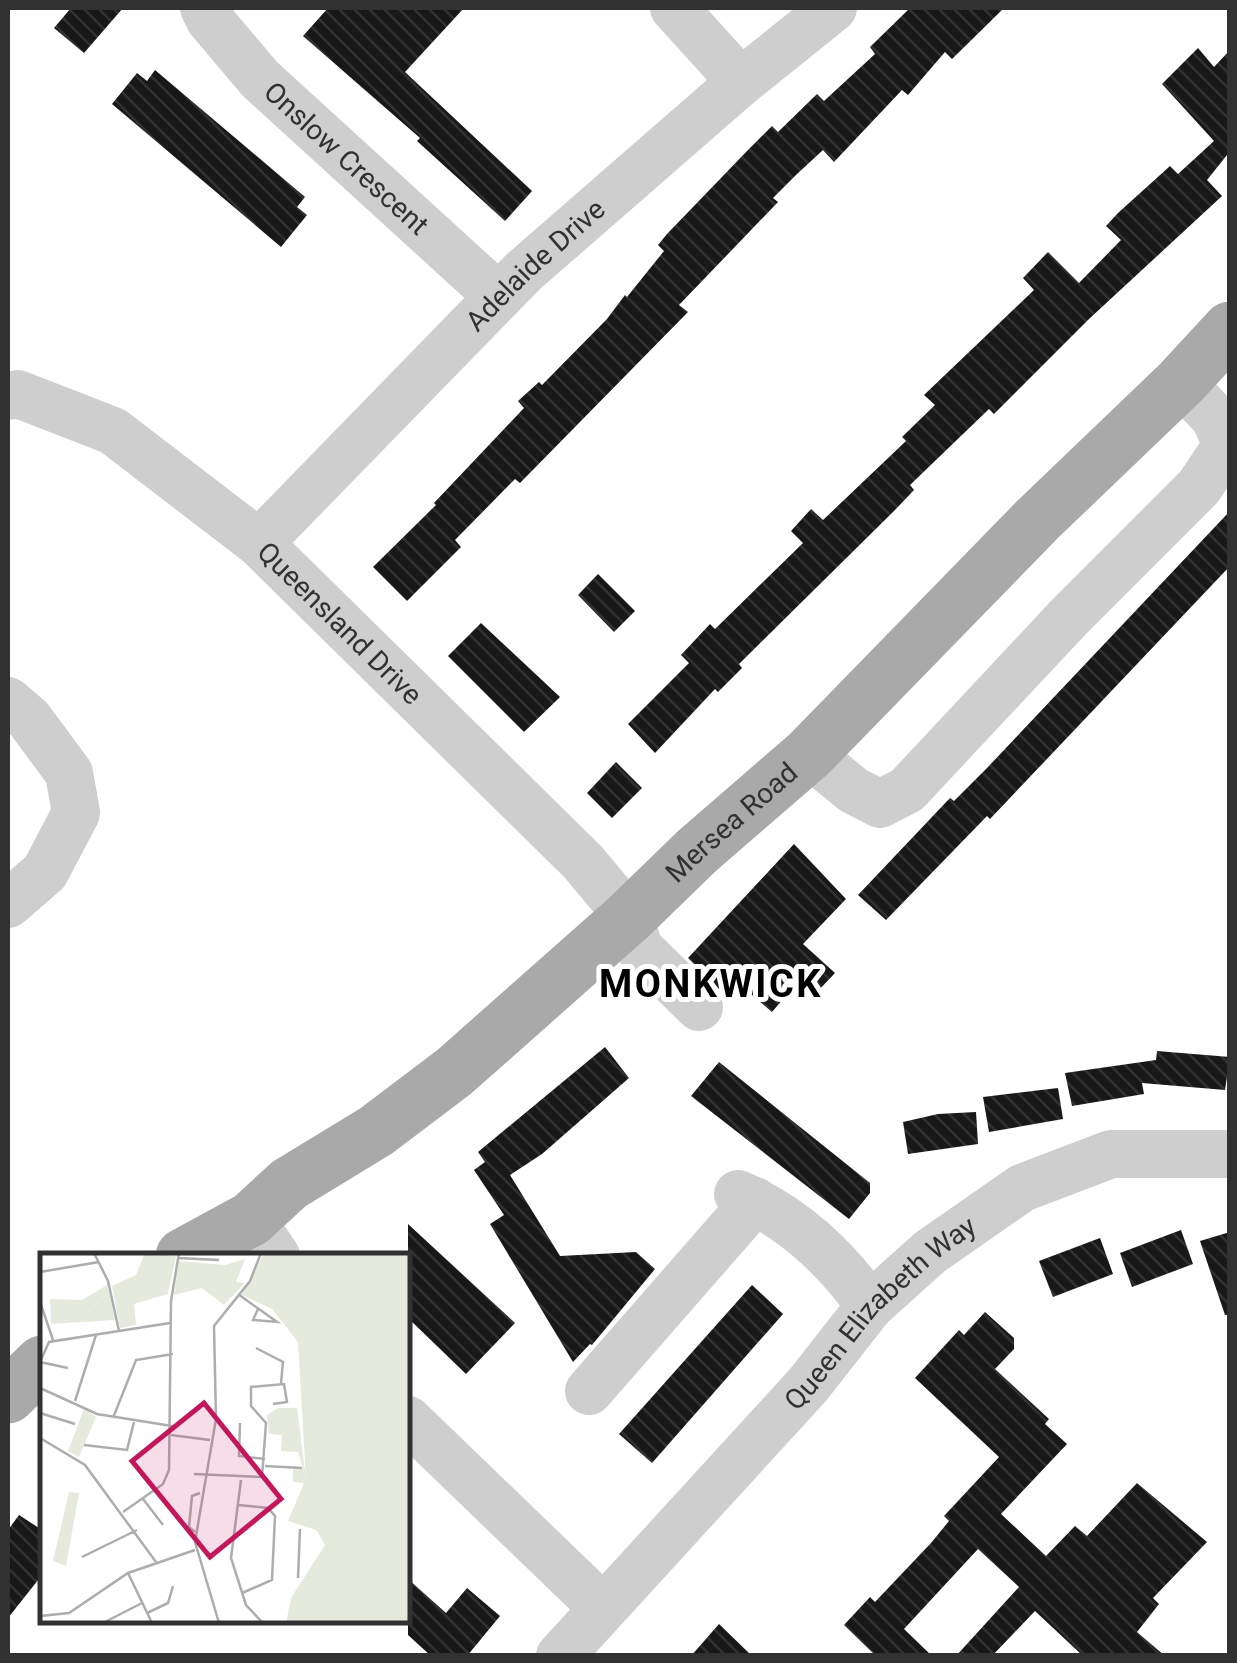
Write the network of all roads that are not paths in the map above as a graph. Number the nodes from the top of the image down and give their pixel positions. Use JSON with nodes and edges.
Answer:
{"nodes":[{"id":1,"x":204,"y":8,"type":"edge"},
{"id":2,"x":674,"y":8,"type":"edge"},
{"id":3,"x":833,"y":8,"type":"edge"},
{"id":4,"x":741,"y":82,"type":"junction"},
{"id":5,"x":499,"y":297,"type":"junction"},
{"id":6,"x":1230,"y":330,"type":"edge"},
{"id":7,"x":1181,"y":382,"type":"junction"},
{"id":8,"x":8,"y":396,"type":"edge"},
{"id":9,"x":259,"y":544,"type":"junction"},
{"id":10,"x":8,"y":702,"type":"edge"},
{"id":11,"x":810,"y":754,"type":"junction"},
{"id":12,"x":8,"y":904,"type":"edge"},
{"id":13,"x":629,"y":916,"type":"junction"},
{"id":14,"x":699,"y":1007,"type":"dead end"},
{"id":15,"x":1230,"y":1154,"type":"edge"},
{"id":16,"x":264,"y":1237,"type":"edge"},
{"id":17,"x":196,"y":1253,"type":"edge"},
{"id":18,"x":870,"y":1306,"type":"junction"},
{"id":19,"x":40,"y":1364,"type":"edge"},
{"id":20,"x":588,"y":1391,"type":"dead end"},
{"id":21,"x":8,"y":1396,"type":"edge"},
{"id":22,"x":410,"y":1422,"type":"edge"},
{"id":23,"x":589,"y":1593,"type":"junction"},
{"id":24,"x":560,"y":1656,"type":"edge"}],
"edges":[{"from":1,"to":5,"type":"street","name":"Onslow Crescent"},
{"from":2,"to":4,"type":"street"},
{"from":3,"to":4,"type":"street","name":"Adelaide Drive"},
{"from":4,"to":5,"type":"street","name":"Adelaide Drive"},
{"from":5,"to":9,"type":"street","name":"Adelaide Drive"},
{"from":6,"to":7,"type":"main road","name":"Mersea Road"},
{"from":7,"to":11,"type":"main road","name":"Mersea Road"},
{"from":7,"to":11,"type":"street"},
{"from":8,"to":9,"type":"street","name":"Queensland Drive"},
{"from":9,"to":13,"type":"street","name":"Queensland Drive"},
{"from":10,"to":12,"type":"street"},
{"from":11,"to":13,"type":"main road","name":"Mersea Road"},
{"from":13,"to":14,"type":"street","name":"Queensland Drive"},
{"from":13,"to":16,"type":"main road","name":"Mersea Road"},
{"from":15,"to":18,"type":"street","name":"Queen Elizabeth Way"},
{"from":16,"to":17,"type":"main road","name":"Mersea Road"},
{"from":18,"to":20,"type":"street"},
{"from":18,"to":23,"type":"street","name":"Queen Elizabeth Way"},
{"from":19,"to":21,"type":"main road"},
{"from":22,"to":23,"type":"street"},
{"from":23,"to":24,"type":"street","name":"Queen Elizabeth Way"}]}
